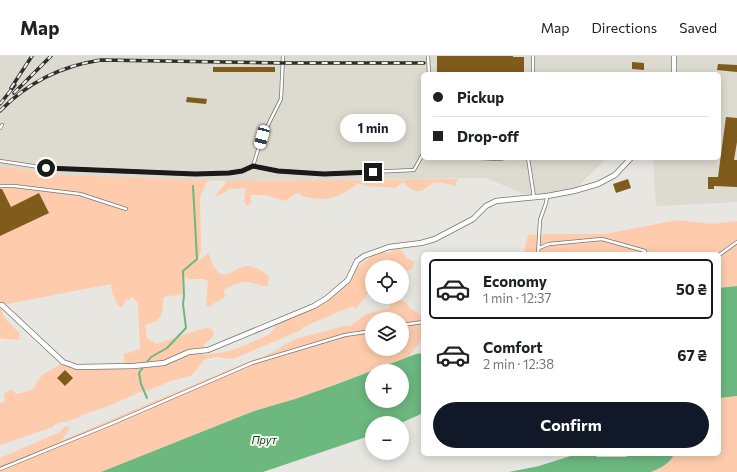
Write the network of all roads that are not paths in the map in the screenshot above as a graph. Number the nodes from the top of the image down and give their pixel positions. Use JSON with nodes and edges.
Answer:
{"nodes":[{"id":1,"x":283,"y":56,"type":"edge"},
{"id":2,"x":428,"y":56,"type":"edge"},
{"id":3,"x":533,"y":56,"type":"edge"},
{"id":4,"x":674,"y":56,"type":"edge"},
{"id":5,"x":429,"y":72,"type":"edge"},
{"id":6,"x":533,"y":72,"type":"edge"},
{"id":7,"x":674,"y":72,"type":"edge"},
{"id":8,"x":421,"y":158,"type":"edge"},
{"id":9,"x":528,"y":160,"type":"edge"},
{"id":10,"x":629,"y":160,"type":"edge"},
{"id":11,"x":0,"y":161,"type":"edge"},
{"id":12,"x":253,"y":166,"type":"junction"},
{"id":13,"x":0,"y":186,"type":"edge"},
{"id":14,"x":547,"y":196,"type":"junction"},
{"id":15,"x":534,"y":198,"type":"junction"},
{"id":16,"x":126,"y":210,"type":"dead end"},
{"id":17,"x":737,"y":242,"type":"edge"},
{"id":18,"x":539,"y":248,"type":"junction"},
{"id":19,"x":645,"y":251,"type":"dead end"},
{"id":20,"x":538,"y":252,"type":"edge"},
{"id":21,"x":721,"y":254,"type":"edge"},
{"id":22,"x":0,"y":305,"type":"edge"},
{"id":23,"x":421,"y":322,"type":"edge"},
{"id":24,"x":409,"y":324,"type":"edge"},
{"id":25,"x":365,"y":331,"type":"edge"},
{"id":26,"x":0,"y":469,"type":"edge"}],
"edges":[{"from":1,"to":12,"type":"lane"},
{"from":2,"to":5,"type":"lane"},
{"from":3,"to":6,"type":"lane"},
{"from":4,"to":7,"type":"street"},
{"from":8,"to":12,"type":"lane"},
{"from":9,"to":15,"type":"lane"},
{"from":10,"to":14,"type":"street"},
{"from":11,"to":12,"type":"lane"},
{"from":13,"to":16,"type":"lane"},
{"from":14,"to":15,"type":"street"},
{"from":14,"to":18,"type":"lane"},
{"from":15,"to":22,"type":"street"},
{"from":17,"to":21,"type":"lane"},
{"from":18,"to":19,"type":"lane"},
{"from":18,"to":20,"type":"lane"},
{"from":23,"to":24,"type":"lane"},
{"from":25,"to":26,"type":"lane"}]}
